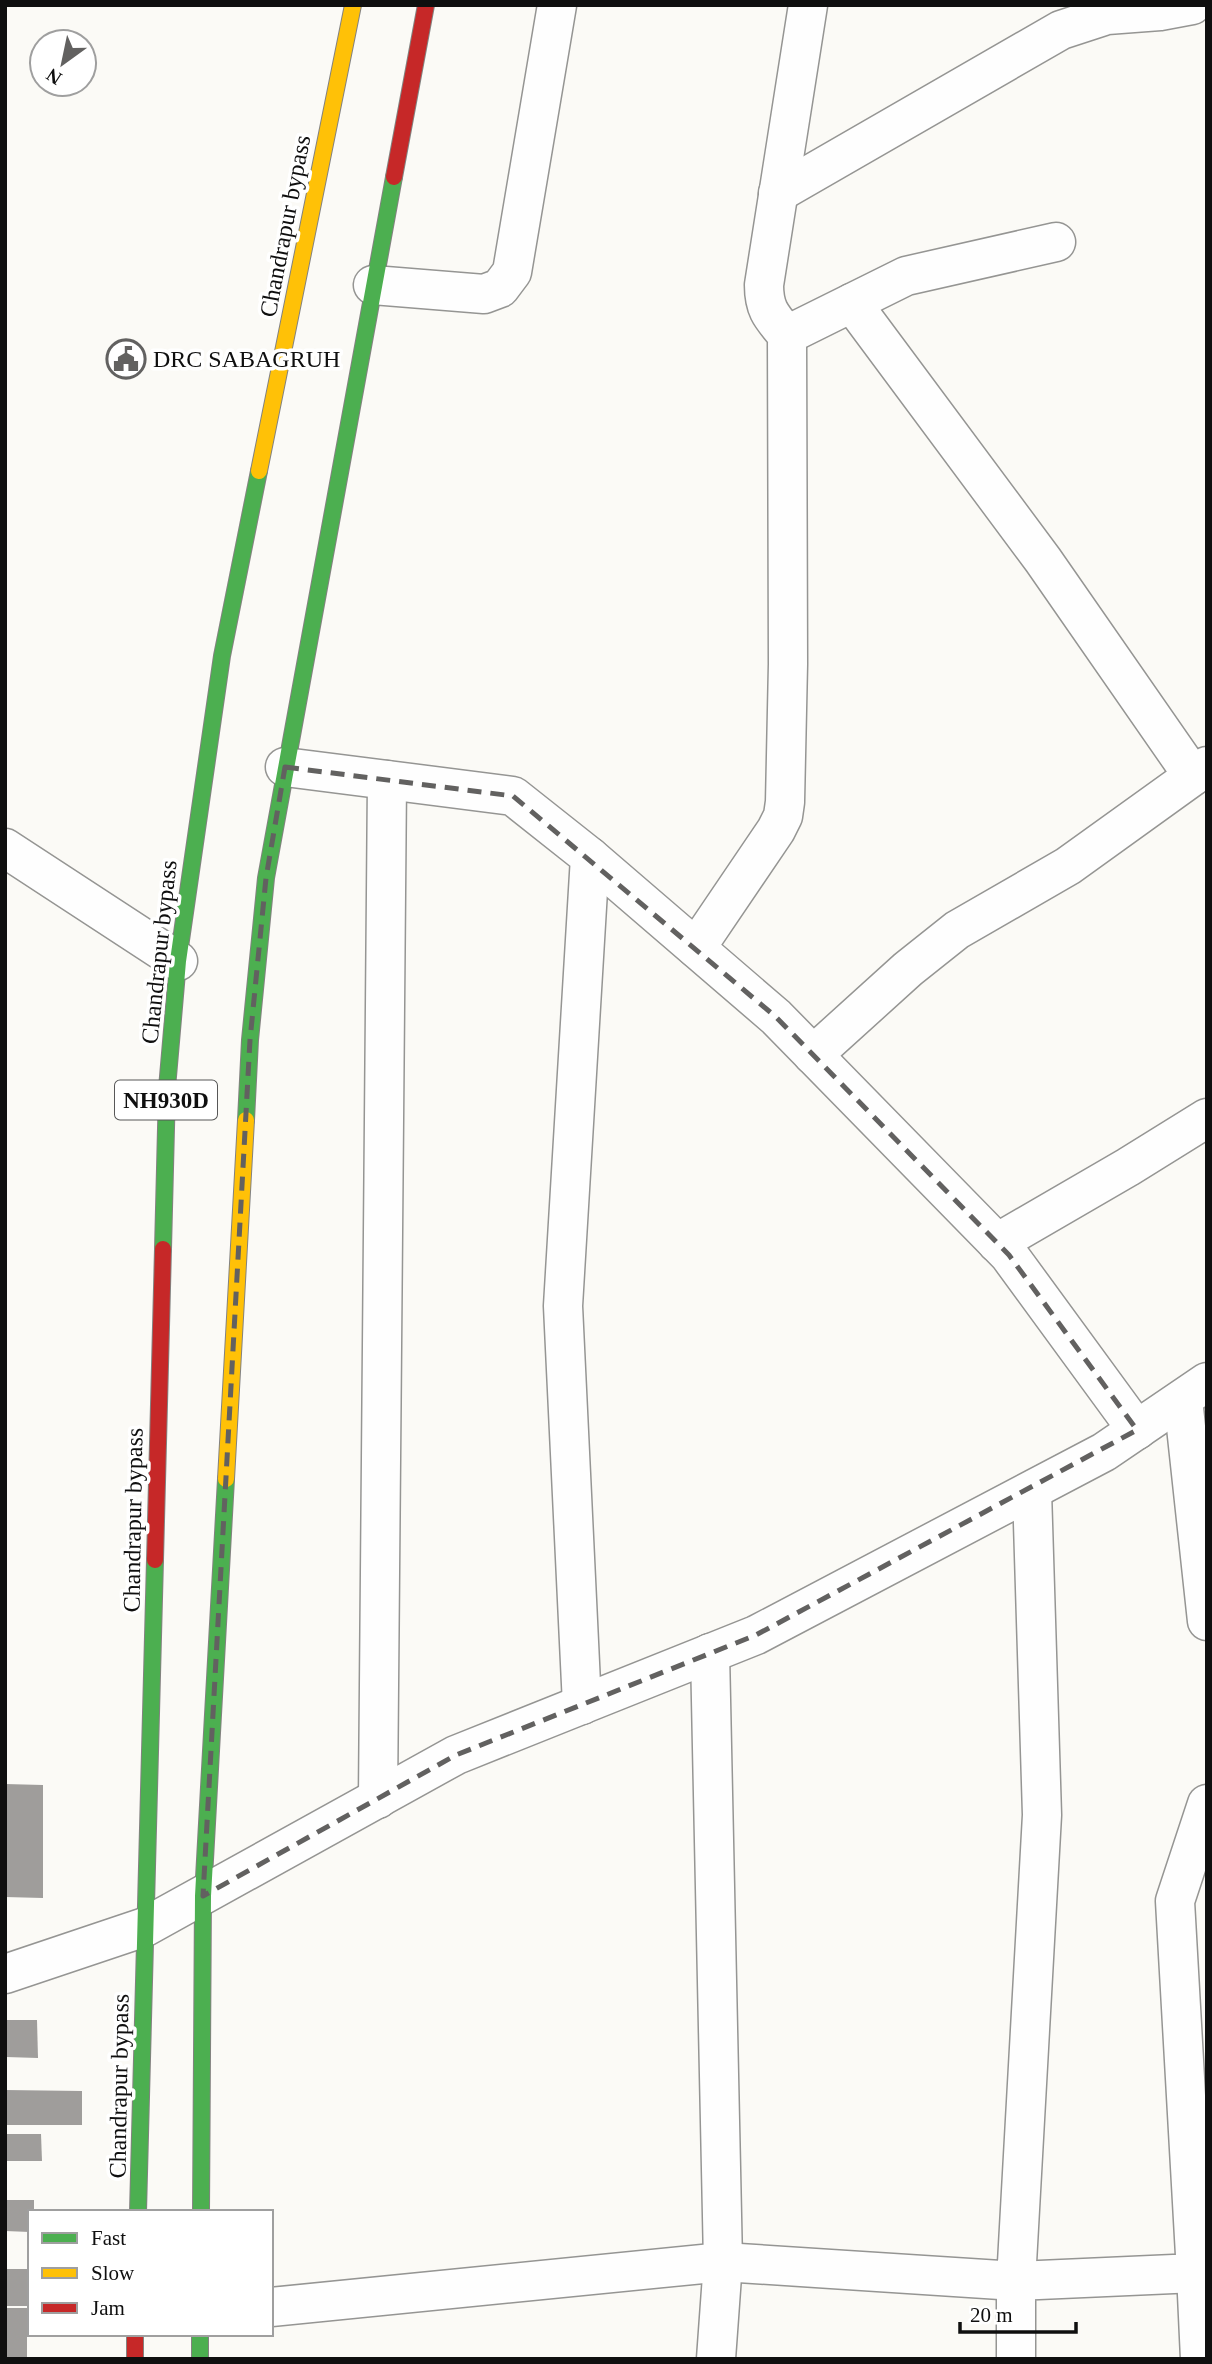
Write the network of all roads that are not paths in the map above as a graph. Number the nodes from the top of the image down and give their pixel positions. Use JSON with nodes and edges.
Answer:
{"nodes":[{"id":1,"x":353,"y":5,"type":"edge"},
{"id":2,"x":426,"y":5,"type":"edge"},
{"id":3,"x":557,"y":5,"type":"edge"},
{"id":4,"x":808,"y":5,"type":"edge"},
{"id":5,"x":1196,"y":15,"type":"edge"},
{"id":6,"x":778,"y":193,"type":"junction"},
{"id":7,"x":1056,"y":242,"type":"dead end"},
{"id":8,"x":373,"y":285,"type":"junction"},
{"id":9,"x":852,"y":303,"type":"junction"},
{"id":10,"x":787,"y":335,"type":"junction"},
{"id":11,"x":285,"y":767,"type":"junction"},
{"id":12,"x":1200,"y":771,"type":"edge"},
{"id":13,"x":387,"y":780,"type":"junction"},
{"id":14,"x":5,"y":848,"type":"edge"},
{"id":15,"x":590,"y":856,"type":"junction"},
{"id":16,"x":696,"y":948,"type":"junction"},
{"id":17,"x":178,"y":961,"type":"junction"},
{"id":18,"x":813,"y":1055,"type":"junction"},
{"id":19,"x":1207,"y":1118,"type":"edge"},
{"id":20,"x":997,"y":1243,"type":"junction"},
{"id":21,"x":1195,"y":1391,"type":"edge"},
{"id":22,"x":1137,"y":1430,"type":"junction"},
{"id":23,"x":1032,"y":1491,"type":"junction"},
{"id":24,"x":1207,"y":1621,"type":"edge"},
{"id":25,"x":710,"y":1653,"type":"junction"},
{"id":26,"x":582,"y":1705,"type":"junction"},
{"id":27,"x":378,"y":1799,"type":"junction"},
{"id":28,"x":1207,"y":1804,"type":"edge"},
{"id":29,"x":203,"y":1896,"type":"junction"},
{"id":30,"x":145,"y":1927,"type":"junction"},
{"id":31,"x":5,"y":1973,"type":"edge"},
{"id":32,"x":138,"y":2210,"type":"edge"},
{"id":33,"x":201,"y":2210,"type":"edge"},
{"id":34,"x":723,"y":2262,"type":"junction"},
{"id":35,"x":1196,"y":2273,"type":"junction"},
{"id":36,"x":1016,"y":2281,"type":"junction"},
{"id":37,"x":273,"y":2307,"type":"edge"},
{"id":38,"x":135,"y":2336,"type":"edge"},
{"id":39,"x":200,"y":2336,"type":"edge"},
{"id":40,"x":135,"y":2359,"type":"edge"},
{"id":41,"x":200,"y":2359,"type":"edge"},
{"id":42,"x":716,"y":2359,"type":"edge"},
{"id":43,"x":1016,"y":2359,"type":"edge"},
{"id":44,"x":1200,"y":2359,"type":"edge"}],
"edges":[{"from":1,"to":17,"type":"highway","name":"Chandrapur bypass","number":"NH930D"},
{"from":2,"to":8,"type":"highway","number":"NH930D"},
{"from":3,"to":8,"type":"street"},
{"from":4,"to":6,"type":"street"},
{"from":5,"to":6,"type":"street"},
{"from":6,"to":10,"type":"street"},
{"from":7,"to":9,"type":"street"},
{"from":8,"to":11,"type":"highway","number":"NH930D"},
{"from":9,"to":10,"type":"street"},
{"from":9,"to":12,"type":"street"},
{"from":10,"to":16,"type":"street"},
{"from":11,"to":13,"type":"street"},
{"from":11,"to":29,"type":"highway","number":"NH930D"},
{"from":12,"to":18,"type":"street"},
{"from":13,"to":15,"type":"street"},
{"from":13,"to":27,"type":"street"},
{"from":14,"to":17,"type":"street"},
{"from":15,"to":16,"type":"street"},
{"from":15,"to":26,"type":"street"},
{"from":16,"to":18,"type":"street"},
{"from":17,"to":30,"type":"highway","name":"Chandrapur bypass","number":"NH930D"},
{"from":18,"to":20,"type":"street"},
{"from":19,"to":20,"type":"street"},
{"from":20,"to":22,"type":"street"},
{"from":21,"to":22,"type":"street"},
{"from":21,"to":24,"type":"street"},
{"from":22,"to":23,"type":"street"},
{"from":23,"to":25,"type":"street"},
{"from":23,"to":36,"type":"street"},
{"from":25,"to":26,"type":"street"},
{"from":25,"to":34,"type":"street"},
{"from":26,"to":27,"type":"street"},
{"from":27,"to":29,"type":"street"},
{"from":28,"to":35,"type":"street"},
{"from":29,"to":30,"type":"street"},
{"from":29,"to":33,"type":"highway","number":"NH930D"},
{"from":30,"to":31,"type":"street"},
{"from":30,"to":32,"type":"highway","name":"Chandrapur bypass","number":"NH930D"},
{"from":34,"to":36,"type":"street"},
{"from":34,"to":37,"type":"street"},
{"from":34,"to":42,"type":"street"},
{"from":35,"to":36,"type":"street"},
{"from":35,"to":44,"type":"street"},
{"from":36,"to":43,"type":"street"},
{"from":38,"to":40,"type":"highway"},
{"from":39,"to":41,"type":"highway"}]}
